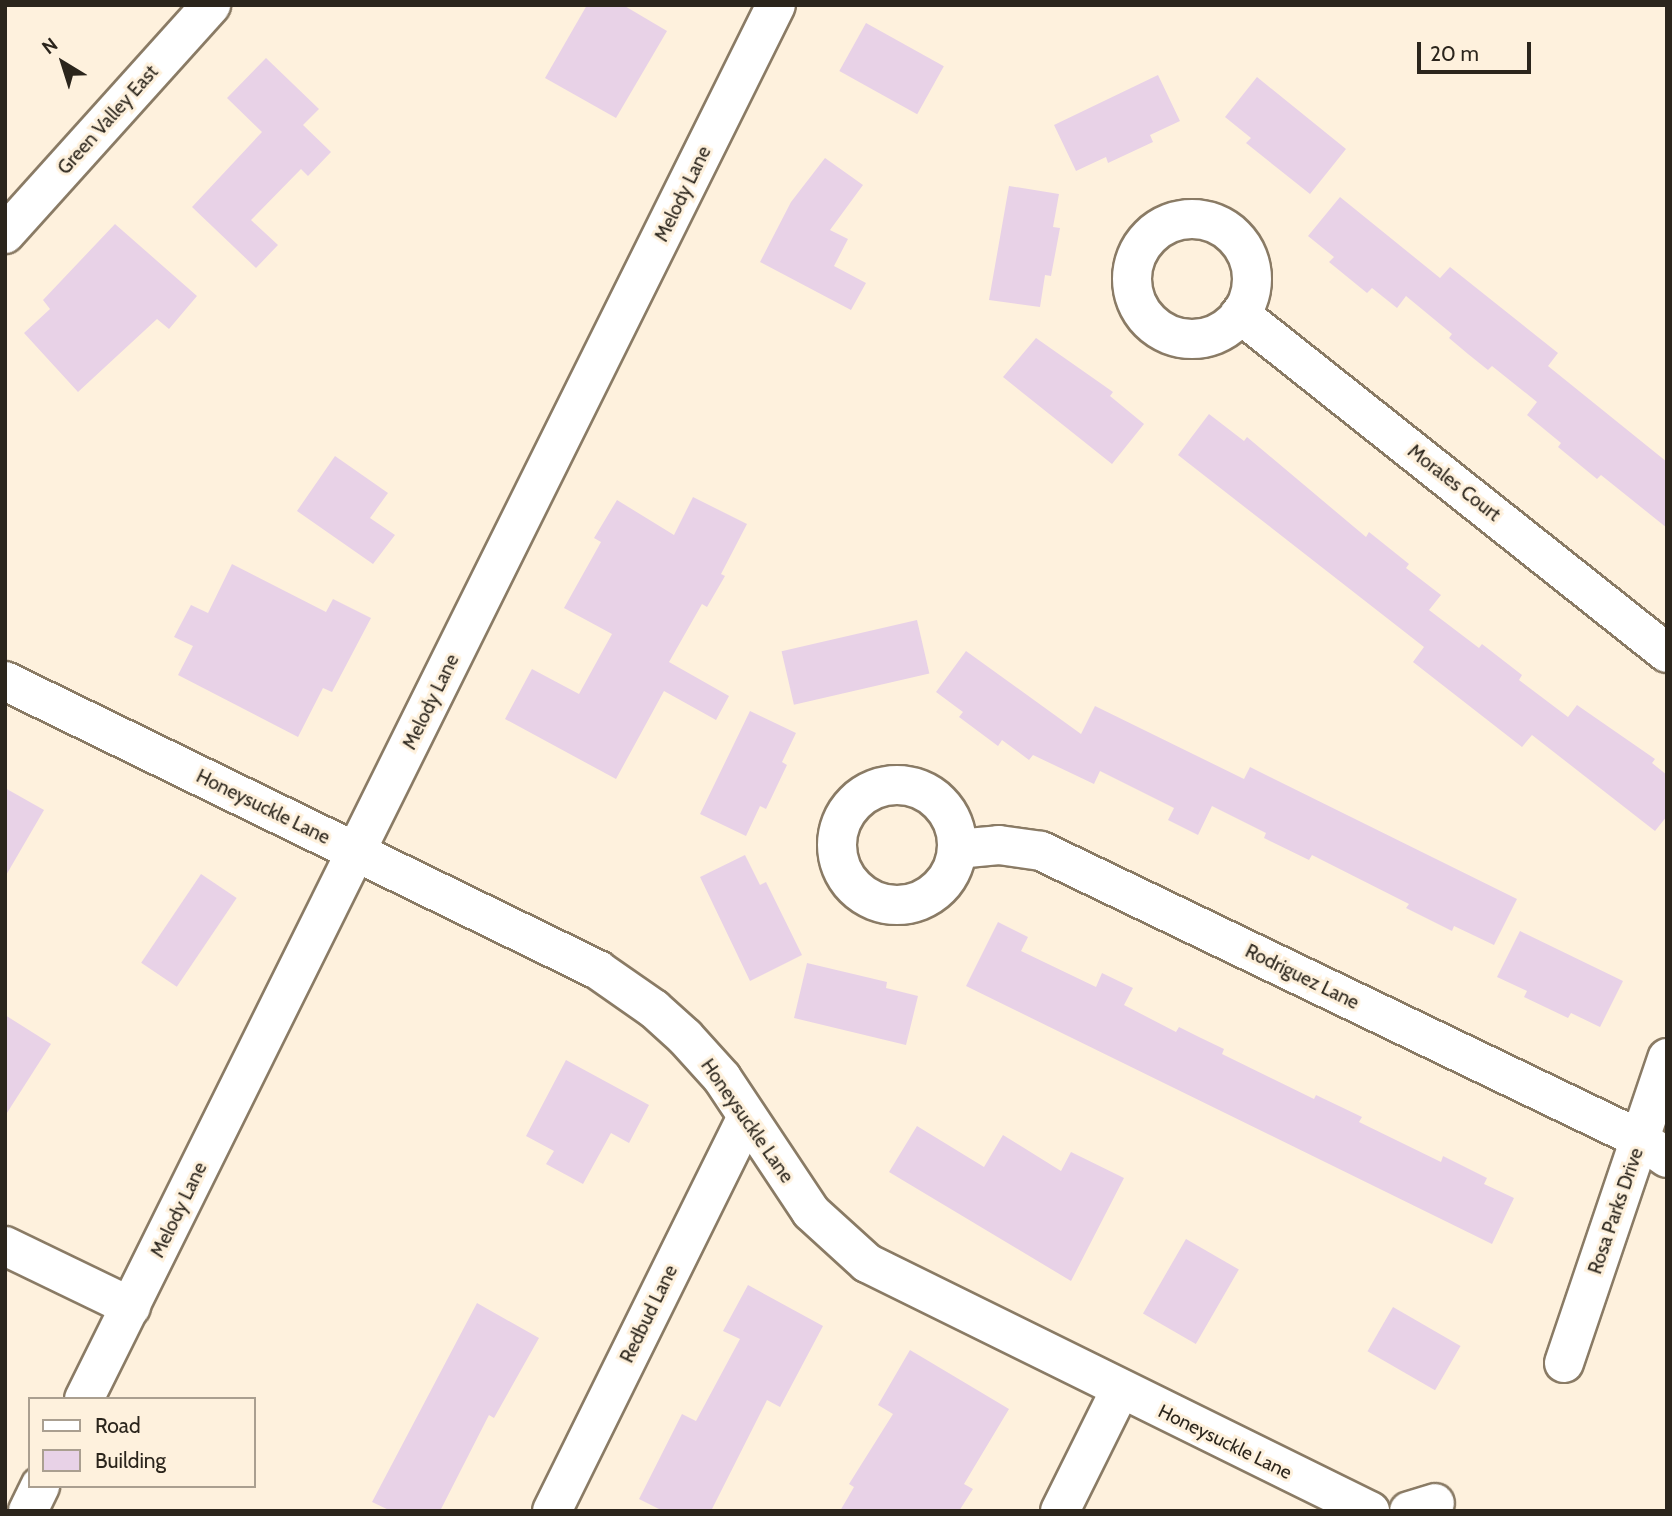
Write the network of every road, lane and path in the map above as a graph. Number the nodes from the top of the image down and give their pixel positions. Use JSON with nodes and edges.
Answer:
{"nodes":[{"id":1,"x":211,"y":5,"type":"edge"},
{"id":2,"x":776,"y":5,"type":"edge"},
{"id":3,"x":5,"y":234,"type":"edge"},
{"id":4,"x":1240,"y":314,"type":"dead end"},
{"id":5,"x":1667,"y":653,"type":"edge"},
{"id":6,"x":5,"y":681,"type":"edge"},
{"id":7,"x":957,"y":849,"type":"dead end"},
{"id":8,"x":357,"y":852,"type":"junction"},
{"id":9,"x":1667,"y":1058,"type":"edge"},
{"id":10,"x":747,"y":1117,"type":"junction"},
{"id":11,"x":1653,"y":1149,"type":"edge"},
{"id":12,"x":5,"y":1246,"type":"edge"},
{"id":13,"x":131,"y":1307,"type":"junction"},
{"id":14,"x":1564,"y":1363,"type":"dead end"},
{"id":15,"x":1120,"y":1390,"type":"junction"},
{"id":16,"x":86,"y":1397,"type":"edge"},
{"id":17,"x":39,"y":1488,"type":"edge"},
{"id":18,"x":28,"y":1511,"type":"edge"},
{"id":19,"x":551,"y":1511,"type":"edge"},
{"id":20,"x":1060,"y":1511,"type":"edge"},
{"id":21,"x":1370,"y":1511,"type":"edge"}],
"edges":[{"from":1,"to":3,"type":"street","name":"Green Valley East"},
{"from":2,"to":8,"type":"street","name":"Melody Lane"},
{"from":4,"to":5,"type":"street","name":"Morales Court"},
{"from":6,"to":8,"type":"street","name":"Honeysuckle Lane"},
{"from":7,"to":11,"type":"street","name":"Rodriguez Lane"},
{"from":8,"to":10,"type":"street","name":"Honeysuckle Lane"},
{"from":8,"to":13,"type":"street","name":"Melody Lane"},
{"from":9,"to":11,"type":"street","name":"Rosa Parks Drive"},
{"from":10,"to":15,"type":"street","name":"Honeysuckle Lane"},
{"from":10,"to":19,"type":"street","name":"Redbud Lane"},
{"from":11,"to":14,"type":"street","name":"Rosa Parks Drive"},
{"from":12,"to":13,"type":"street"},
{"from":13,"to":16,"type":"street","name":"Melody Lane"},
{"from":15,"to":20,"type":"street"},
{"from":15,"to":21,"type":"street","name":"Honeysuckle Lane"},
{"from":17,"to":18,"type":"street"}]}
